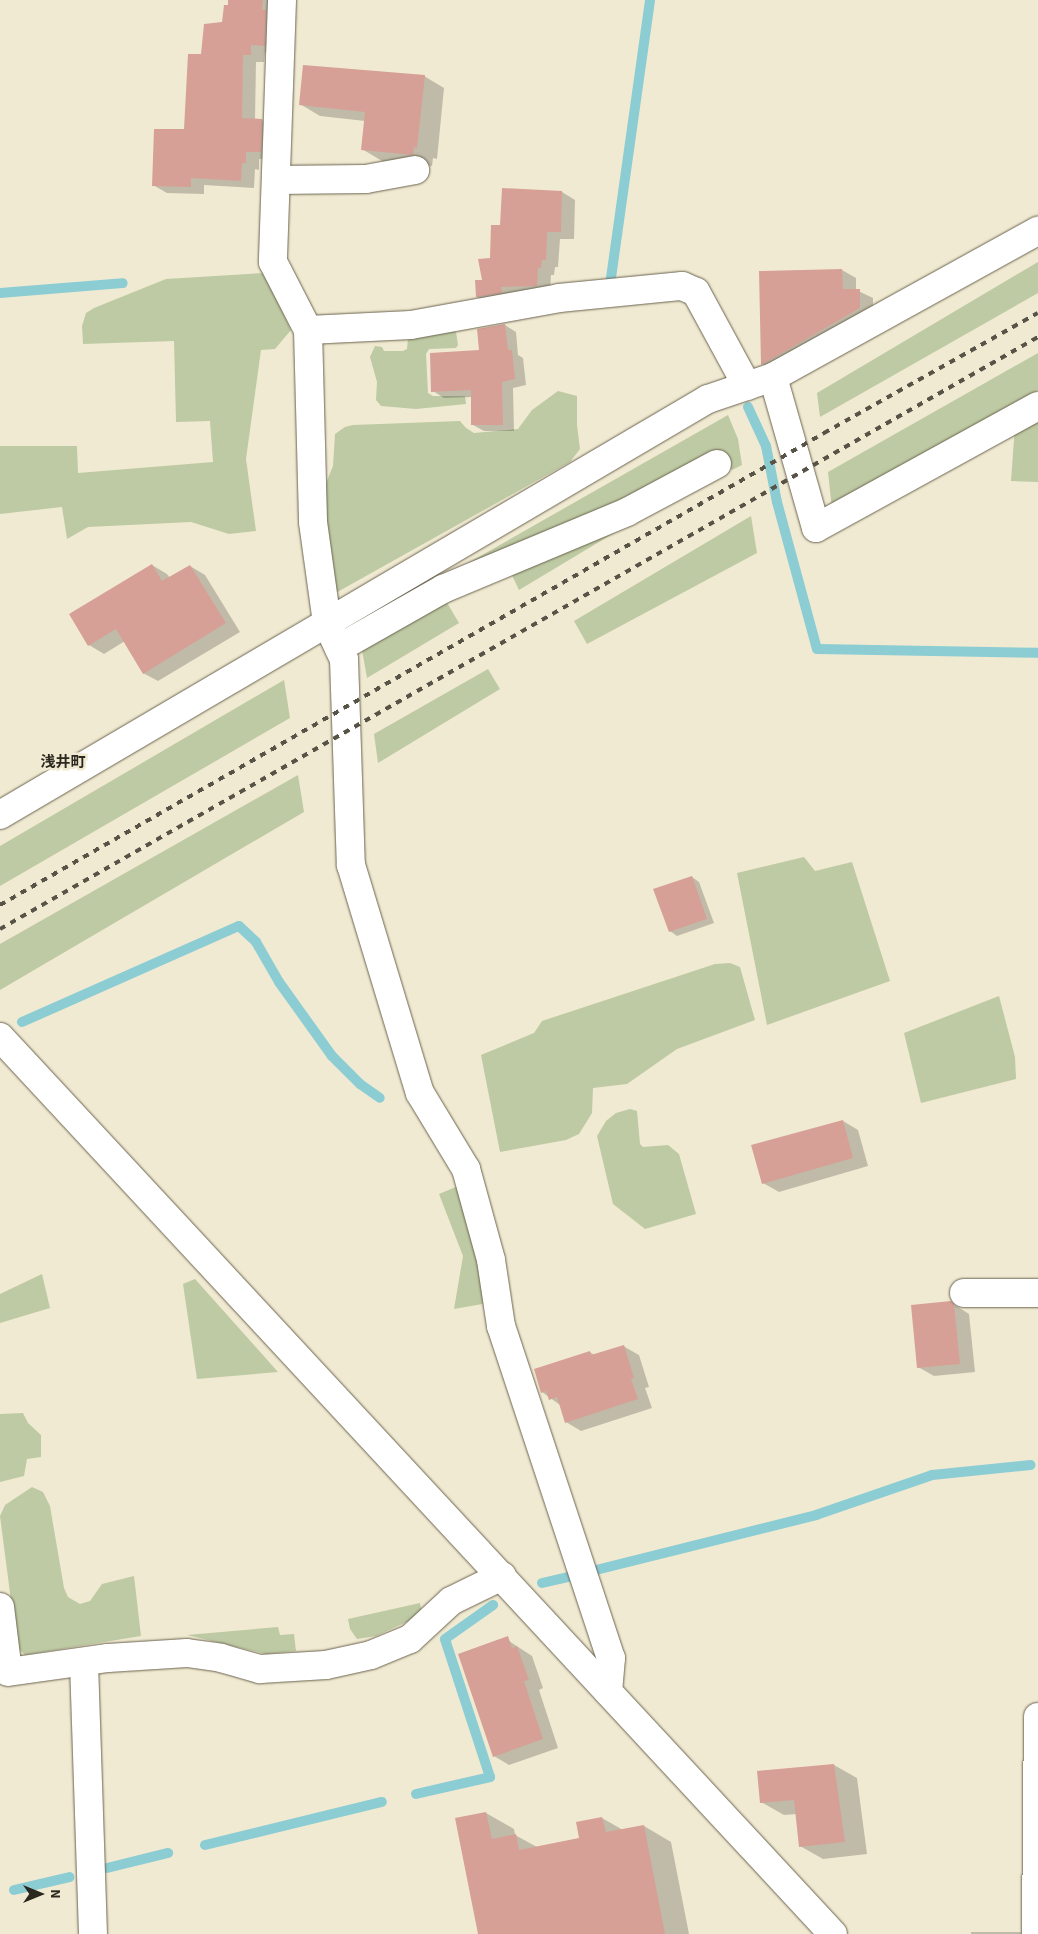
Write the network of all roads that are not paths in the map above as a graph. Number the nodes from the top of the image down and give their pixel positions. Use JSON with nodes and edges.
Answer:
{"nodes":[{"id":1,"x":282,"y":0,"type":"edge"},
{"id":2,"x":415,"y":170,"type":"dead end"},
{"id":3,"x":276,"y":180,"type":"junction"},
{"id":4,"x":1038,"y":230,"type":"edge"},
{"id":5,"x":308,"y":330,"type":"junction"},
{"id":6,"x":773,"y":378,"type":"junction"},
{"id":7,"x":747,"y":386,"type":"junction"},
{"id":8,"x":1038,"y":406,"type":"edge"},
{"id":9,"x":717,"y":464,"type":"dead end"},
{"id":10,"x":327,"y":623,"type":"junction"},
{"id":11,"x":339,"y":648,"type":"junction"},
{"id":12,"x":0,"y":815,"type":"edge"},
{"id":13,"x":0,"y":1037,"type":"edge"},
{"id":14,"x":964,"y":1293,"type":"dead end"},
{"id":15,"x":1038,"y":1293,"type":"edge"},
{"id":16,"x":502,"y":1576,"type":"junction"},
{"id":17,"x":0,"y":1607,"type":"edge"},
{"id":18,"x":84,"y":1663,"type":"junction"},
{"id":19,"x":608,"y":1692,"type":"junction"},
{"id":20,"x":1038,"y":1717,"type":"edge"},
{"id":21,"x":93,"y":1934,"type":"edge"},
{"id":22,"x":833,"y":1934,"type":"edge"},
{"id":23,"x":1036,"y":1934,"type":"edge"}],
"edges":[{"from":1,"to":3,"type":"street"},
{"from":2,"to":3,"type":"street"},
{"from":3,"to":5,"type":"street"},
{"from":4,"to":6,"type":"street"},
{"from":5,"to":7,"type":"street"},
{"from":5,"to":10,"type":"street"},
{"from":6,"to":7,"type":"street"},
{"from":6,"to":8,"type":"street"},
{"from":7,"to":10,"type":"street"},
{"from":9,"to":11,"type":"street"},
{"from":10,"to":11,"type":"street"},
{"from":10,"to":12,"type":"street"},
{"from":11,"to":19,"type":"street"},
{"from":13,"to":16,"type":"street"},
{"from":14,"to":15,"type":"street"},
{"from":16,"to":18,"type":"street"},
{"from":16,"to":19,"type":"street"},
{"from":17,"to":18,"type":"street"},
{"from":18,"to":21,"type":"street"},
{"from":19,"to":22,"type":"street"},
{"from":20,"to":23,"type":"street"}]}
